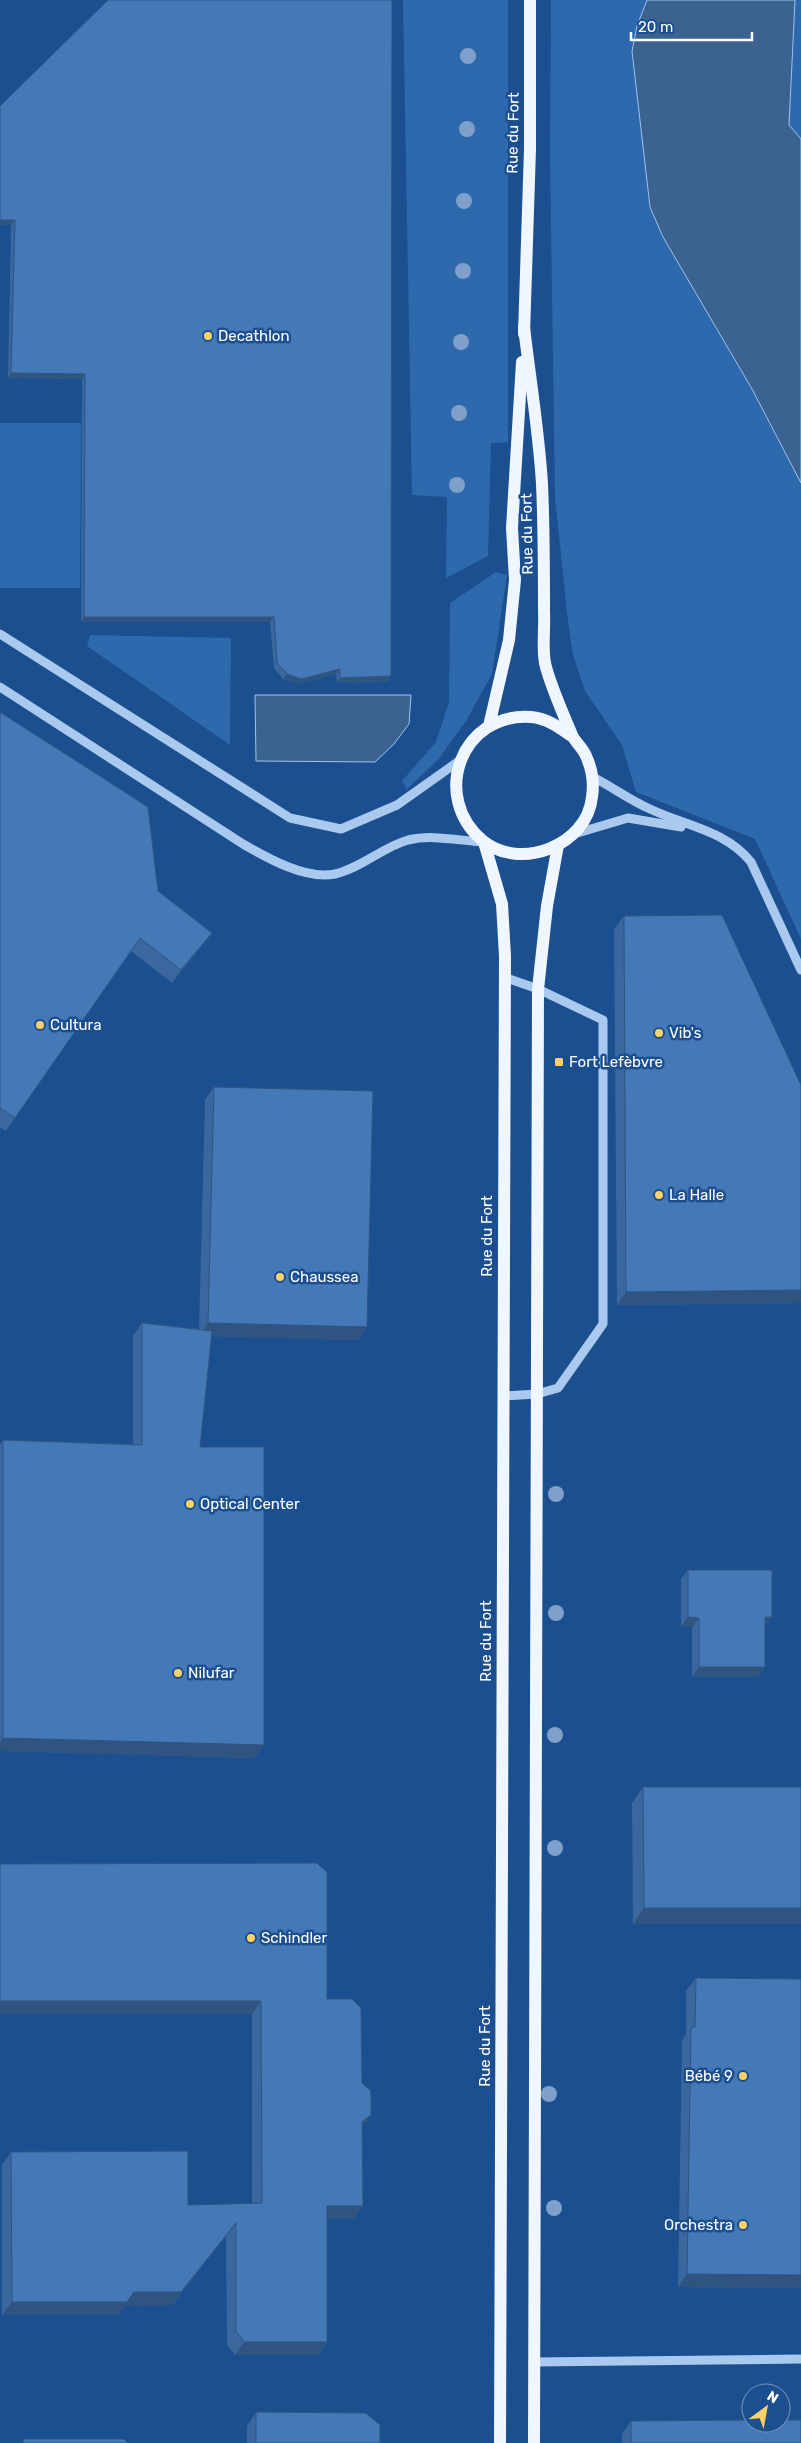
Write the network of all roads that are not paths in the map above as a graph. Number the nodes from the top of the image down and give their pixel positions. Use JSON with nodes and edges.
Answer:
{"nodes":[{"id":1,"x":530,"y":0,"type":"edge"},
{"id":2,"x":524,"y":327,"type":"junction"},
{"id":3,"x":0,"y":634,"type":"edge"},
{"id":4,"x":0,"y":687,"type":"edge"},
{"id":5,"x":488,"y":726,"type":"junction"},
{"id":6,"x":573,"y":737,"type":"junction"},
{"id":7,"x":459,"y":761,"type":"junction"},
{"id":8,"x":593,"y":777,"type":"junction"},
{"id":9,"x":701,"y":830,"type":"junction"},
{"id":10,"x":574,"y":834,"type":"junction"},
{"id":11,"x":484,"y":842,"type":"junction"},
{"id":12,"x":558,"y":845,"type":"junction"},
{"id":13,"x":801,"y":970,"type":"edge"},
{"id":14,"x":504,"y":978,"type":"junction"},
{"id":15,"x":538,"y":989,"type":"junction"},
{"id":16,"x":537,"y":1394,"type":"junction"},
{"id":17,"x":503,"y":1396,"type":"junction"},
{"id":18,"x":801,"y":2359,"type":"edge"},
{"id":19,"x":534,"y":2362,"type":"junction"},
{"id":20,"x":500,"y":2443,"type":"edge"},
{"id":21,"x":534,"y":2443,"type":"edge"}],
"edges":[{"from":1,"to":2,"type":"main road","name":"Rue du Fort"},
{"from":2,"to":5,"type":"main road","name":"Rue du Fort"},
{"from":2,"to":6,"type":"main road","name":"Rue du Fort"},
{"from":3,"to":7,"type":"lane"},
{"from":4,"to":11,"type":"lane"},
{"from":5,"to":6,"type":"main road","name":"Rue du Fort"},
{"from":5,"to":7,"type":"main road","name":"Rue du Fort"},
{"from":6,"to":8,"type":"main road","name":"Rue du Fort"},
{"from":7,"to":11,"type":"main road","name":"Rue du Fort"},
{"from":8,"to":9,"type":"lane"},
{"from":8,"to":10,"type":"main road","name":"Rue du Fort"},
{"from":9,"to":10,"type":"lane"},
{"from":9,"to":13,"type":"lane"},
{"from":10,"to":12,"type":"main road","name":"Rue du Fort"},
{"from":11,"to":12,"type":"main road","name":"Rue du Fort"},
{"from":11,"to":14,"type":"main road","name":"Rue du Fort"},
{"from":12,"to":15,"type":"main road"},
{"from":14,"to":15,"type":"lane"},
{"from":14,"to":17,"type":"main road","name":"Rue du Fort"},
{"from":15,"to":16,"type":"main road"},
{"from":15,"to":16,"type":"lane"},
{"from":16,"to":17,"type":"lane"},
{"from":16,"to":19,"type":"main road"},
{"from":17,"to":20,"type":"main road","name":"Rue du Fort"},
{"from":18,"to":19,"type":"lane"},
{"from":19,"to":21,"type":"main road"}]}
